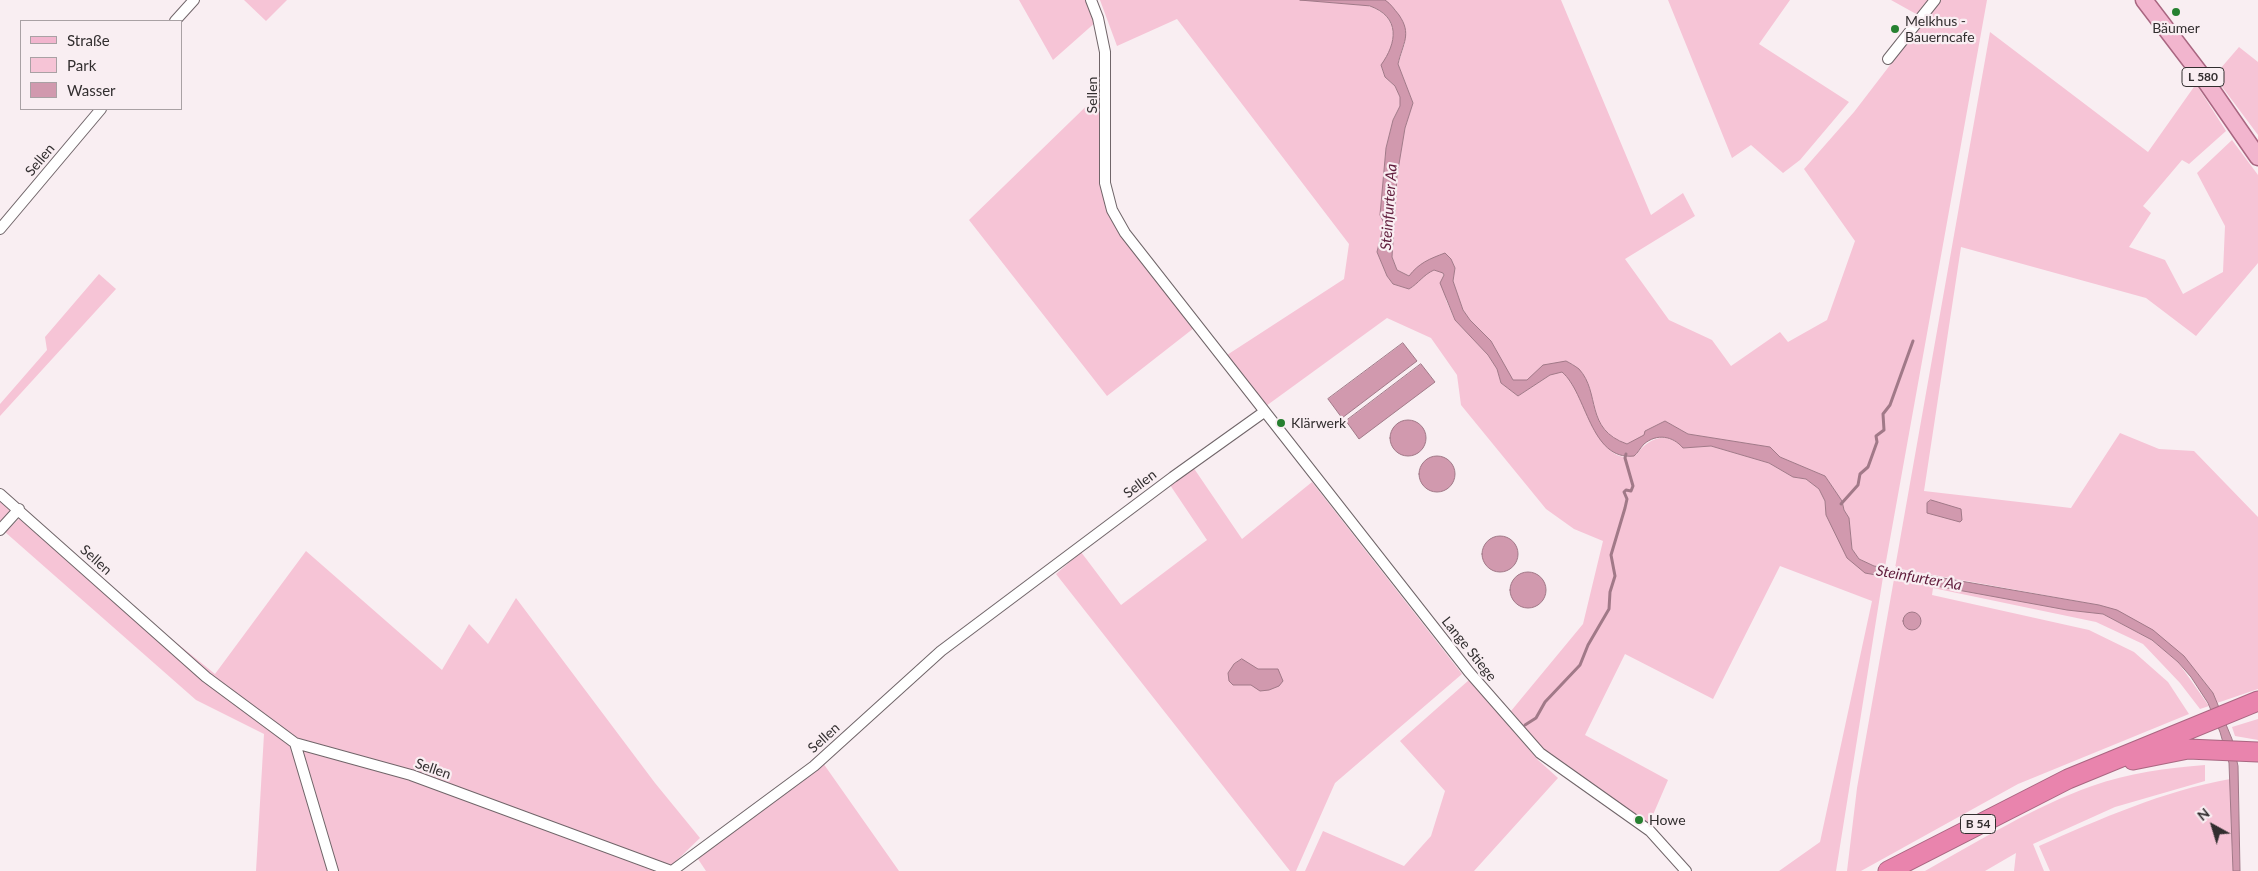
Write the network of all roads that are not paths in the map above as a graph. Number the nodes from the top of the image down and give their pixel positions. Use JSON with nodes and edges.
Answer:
{"nodes":[{"id":1,"x":194,"y":0,"type":"edge"},
{"id":2,"x":1091,"y":0,"type":"edge"},
{"id":3,"x":1935,"y":0,"type":"edge"},
{"id":4,"x":2144,"y":0,"type":"edge"},
{"id":5,"x":176,"y":20,"type":"edge"},
{"id":6,"x":1888,"y":59,"type":"dead end"},
{"id":7,"x":100,"y":110,"type":"edge"},
{"id":8,"x":2258,"y":157,"type":"edge"},
{"id":9,"x":0,"y":229,"type":"edge"},
{"id":10,"x":1264,"y":412,"type":"junction"},
{"id":11,"x":0,"y":494,"type":"edge"},
{"id":12,"x":19,"y":509,"type":"junction"},
{"id":13,"x":0,"y":530,"type":"edge"},
{"id":14,"x":2254,"y":703,"type":"edge"},
{"id":15,"x":295,"y":743,"type":"junction"},
{"id":16,"x":2258,"y":752,"type":"edge"},
{"id":17,"x":2068,"y":779,"type":"junction"},
{"id":18,"x":333,"y":871,"type":"edge"},
{"id":19,"x":672,"y":871,"type":"edge"},
{"id":20,"x":1686,"y":871,"type":"edge"},
{"id":21,"x":1888,"y":871,"type":"edge"}],
"edges":[{"from":1,"to":5,"type":"street"},
{"from":2,"to":10,"type":"street","name":"Sellen"},
{"from":3,"to":6,"type":"street"},
{"from":4,"to":8,"type":"main road","number":"L 580"},
{"from":7,"to":9,"type":"street","name":"Sellen"},
{"from":10,"to":19,"type":"street","name":"Sellen"},
{"from":10,"to":20,"type":"street","name":"Lange Stiege"},
{"from":11,"to":12,"type":"street","name":"Sellen"},
{"from":12,"to":13,"type":"street"},
{"from":12,"to":15,"type":"street","name":"Sellen"},
{"from":14,"to":17,"type":"highway","number":"B 54"},
{"from":15,"to":18,"type":"street"},
{"from":15,"to":19,"type":"street","name":"Sellen"},
{"from":16,"to":17,"type":"highway"},
{"from":17,"to":21,"type":"highway","number":"B 54"}]}
